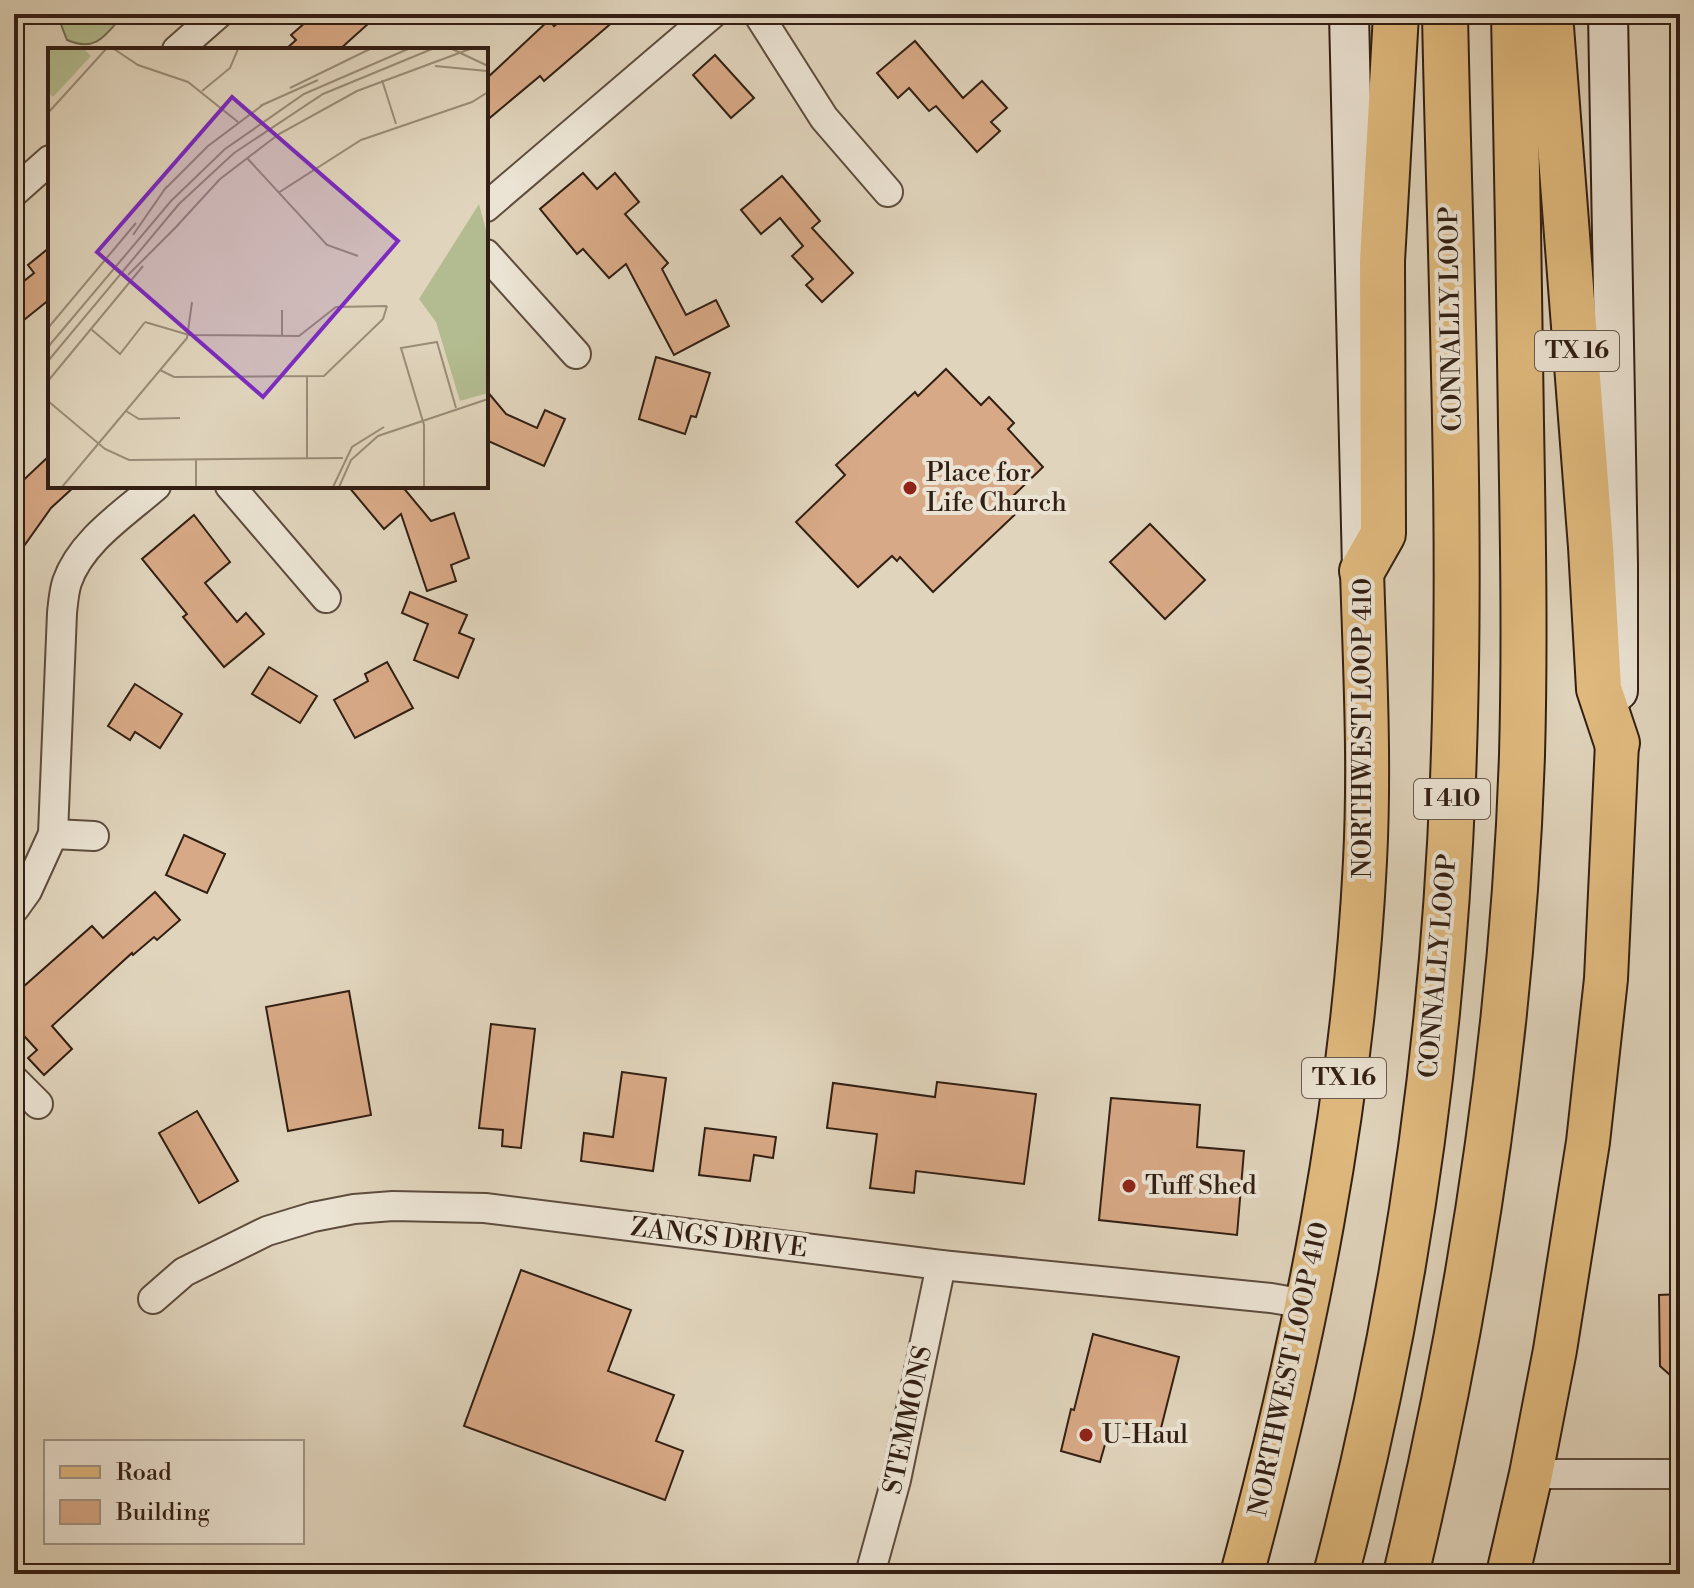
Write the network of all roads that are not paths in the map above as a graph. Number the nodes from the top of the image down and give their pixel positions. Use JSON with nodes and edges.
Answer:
{"nodes":[{"id":1,"x":218,"y":14,"type":"edge"},
{"id":2,"x":712,"y":14,"type":"edge"},
{"id":3,"x":758,"y":14,"type":"edge"},
{"id":4,"x":1349,"y":14,"type":"edge"},
{"id":5,"x":1396,"y":14,"type":"edge"},
{"id":6,"x":1445,"y":14,"type":"edge"},
{"id":7,"x":1514,"y":14,"type":"edge"},
{"id":8,"x":1550,"y":14,"type":"edge"},
{"id":9,"x":1608,"y":14,"type":"edge"},
{"id":10,"x":179,"y":48,"type":"edge"},
{"id":11,"x":48,"y":162,"type":"edge"},
{"id":12,"x":14,"y":192,"type":"edge"},
{"id":13,"x":888,"y":192,"type":"dead end"},
{"id":14,"x":488,"y":205,"type":"edge"},
{"id":15,"x":488,"y":256,"type":"edge"},
{"id":16,"x":576,"y":354,"type":"dead end"},
{"id":17,"x":154,"y":488,"type":"edge"},
{"id":18,"x":232,"y":488,"type":"edge"},
{"id":19,"x":1362,"y":571,"type":"junction"},
{"id":20,"x":326,"y":598,"type":"dead end"},
{"id":21,"x":1617,"y":743,"type":"junction"},
{"id":22,"x":53,"y":834,"type":"junction"},
{"id":23,"x":94,"y":836,"type":"dead end"},
{"id":24,"x":14,"y":909,"type":"edge"},
{"id":25,"x":14,"y":1080,"type":"edge"},
{"id":26,"x":38,"y":1104,"type":"dead end"},
{"id":27,"x":941,"y":1265,"type":"junction"},
{"id":28,"x":153,"y":1299,"type":"dead end"},
{"id":29,"x":1306,"y":1304,"type":"junction"},
{"id":30,"x":1531,"y":1474,"type":"junction"},
{"id":31,"x":1680,"y":1474,"type":"edge"},
{"id":32,"x":870,"y":1574,"type":"edge"},
{"id":33,"x":1242,"y":1574,"type":"edge"},
{"id":34,"x":1336,"y":1574,"type":"edge"},
{"id":35,"x":1406,"y":1574,"type":"edge"},
{"id":36,"x":1508,"y":1574,"type":"edge"}],
"edges":[{"from":1,"to":10,"type":"street"},
{"from":2,"to":14,"type":"street"},
{"from":3,"to":13,"type":"street"},
{"from":4,"to":19,"type":"main road","name":"NORTHWEST LOOP 410"},
{"from":5,"to":19,"type":"highway"},
{"from":6,"to":34,"type":"highway","name":"CONNALLY LOOP","number":"I 410"},
{"from":7,"to":35,"type":"highway","number":"I 410"},
{"from":8,"to":21,"type":"highway","number":"TX 16"},
{"from":9,"to":21,"type":"main road"},
{"from":11,"to":12,"type":"street"},
{"from":15,"to":16,"type":"street"},
{"from":17,"to":22,"type":"street"},
{"from":18,"to":20,"type":"street"},
{"from":19,"to":29,"type":"main road","name":"NORTHWEST LOOP 410","number":"TX 16"},
{"from":21,"to":30,"type":"main road","number":"TX 16"},
{"from":22,"to":23,"type":"street"},
{"from":22,"to":24,"type":"street"},
{"from":25,"to":26,"type":"street"},
{"from":27,"to":28,"type":"street","name":"ZANGS DRIVE"},
{"from":27,"to":29,"type":"street","name":"ZANGS DRIVE"},
{"from":27,"to":32,"type":"street","name":"STEMMONS"},
{"from":29,"to":33,"type":"main road","name":"NORTHWEST LOOP 410","number":"TX 16"},
{"from":30,"to":31,"type":"street"},
{"from":30,"to":36,"type":"main road","number":"TX 16"}]}
